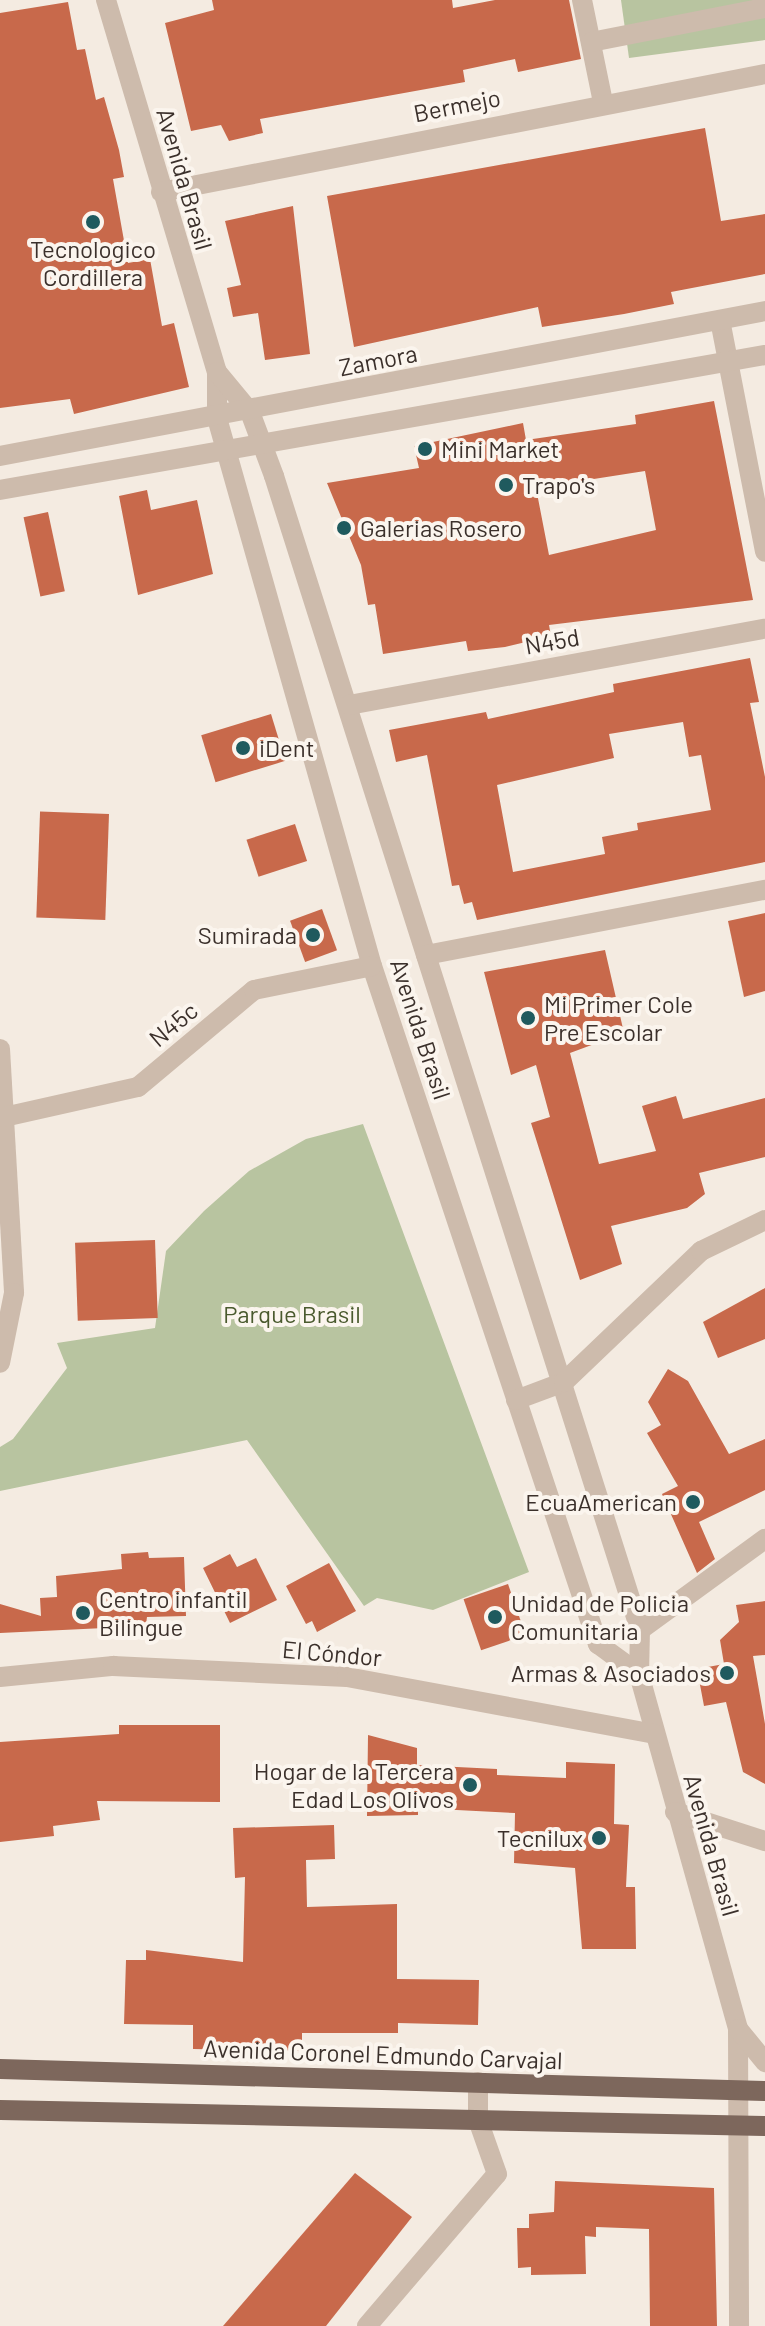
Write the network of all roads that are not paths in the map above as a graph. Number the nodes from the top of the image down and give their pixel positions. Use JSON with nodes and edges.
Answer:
{"nodes":[{"id":1,"x":106,"y":0,"type":"edge"},
{"id":2,"x":582,"y":0,"type":"edge"},
{"id":3,"x":765,"y":8,"type":"edge"},
{"id":4,"x":591,"y":42,"type":"junction"},
{"id":5,"x":765,"y":74,"type":"edge"},
{"id":6,"x":603,"y":102,"type":"junction"},
{"id":7,"x":161,"y":192,"type":"junction"},
{"id":8,"x":765,"y":311,"type":"edge"},
{"id":9,"x":720,"y":320,"type":"junction"},
{"id":10,"x":765,"y":355,"type":"edge"},
{"id":11,"x":729,"y":362,"type":"junction"},
{"id":12,"x":217,"y":372,"type":"junction"},
{"id":13,"x":250,"y":412,"type":"junction"},
{"id":14,"x":217,"y":418,"type":"junction"},
{"id":15,"x":262,"y":445,"type":"junction"},
{"id":16,"x":226,"y":451,"type":"junction"},
{"id":17,"x":0,"y":456,"type":"edge"},
{"id":18,"x":0,"y":490,"type":"edge"},
{"id":19,"x":765,"y":552,"type":"edge"},
{"id":20,"x":765,"y":629,"type":"edge"},
{"id":21,"x":349,"y":705,"type":"junction"},
{"id":22,"x":765,"y":890,"type":"edge"},
{"id":23,"x":426,"y":955,"type":"junction"},
{"id":24,"x":372,"y":966,"type":"junction"},
{"id":25,"x":0,"y":1049,"type":"edge"},
{"id":26,"x":4,"y":1117,"type":"junction"},
{"id":27,"x":765,"y":1220,"type":"edge"},
{"id":28,"x":5,"y":1335,"type":"edge"},
{"id":29,"x":0,"y":1363,"type":"edge"},
{"id":30,"x":564,"y":1382,"type":"junction"},
{"id":31,"x":516,"y":1400,"type":"junction"},
{"id":32,"x":765,"y":1539,"type":"edge"},
{"id":33,"x":640,"y":1630,"type":"junction"},
{"id":34,"x":639,"y":1674,"type":"junction"},
{"id":35,"x":0,"y":1677,"type":"edge"},
{"id":36,"x":655,"y":1734,"type":"junction"},
{"id":37,"x":675,"y":1812,"type":"junction"},
{"id":38,"x":765,"y":1841,"type":"edge"},
{"id":39,"x":738,"y":2029,"type":"junction"},
{"id":40,"x":765,"y":2062,"type":"edge"},
{"id":41,"x":0,"y":2069,"type":"edge"},
{"id":42,"x":478,"y":2082,"type":"junction"},
{"id":43,"x":740,"y":2090,"type":"junction"},
{"id":44,"x":765,"y":2091,"type":"edge"},
{"id":45,"x":0,"y":2110,"type":"edge"},
{"id":46,"x":478,"y":2120,"type":"junction"},
{"id":47,"x":739,"y":2125,"type":"junction"},
{"id":48,"x":765,"y":2126,"type":"edge"},
{"id":49,"x":367,"y":2326,"type":"edge"},
{"id":50,"x":739,"y":2326,"type":"edge"}],
"edges":[{"from":1,"to":7,"type":"street","name":"Avenida Brasil"},
{"from":2,"to":4,"type":"street"},
{"from":3,"to":4,"type":"street"},
{"from":4,"to":6,"type":"street"},
{"from":5,"to":6,"type":"street","name":"Bermejo"},
{"from":6,"to":7,"type":"street","name":"Bermejo"},
{"from":7,"to":12,"type":"street","name":"Avenida Brasil"},
{"from":8,"to":9,"type":"street","name":"Zamora"},
{"from":9,"to":11,"type":"street"},
{"from":9,"to":13,"type":"street","name":"Zamora"},
{"from":10,"to":11,"type":"street"},
{"from":11,"to":15,"type":"street"},
{"from":11,"to":19,"type":"street"},
{"from":12,"to":13,"type":"street","name":"Avenida Brasil"},
{"from":12,"to":14,"type":"street","name":"Avenida Brasil"},
{"from":13,"to":14,"type":"street","name":"Zamora"},
{"from":13,"to":15,"type":"street","name":"Avenida Brasil"},
{"from":14,"to":16,"type":"street","name":"Avenida Brasil"},
{"from":14,"to":17,"type":"street","name":"Zamora"},
{"from":15,"to":16,"type":"street"},
{"from":15,"to":21,"type":"street","name":"Avenida Brasil"},
{"from":16,"to":18,"type":"street"},
{"from":16,"to":24,"type":"street","name":"Avenida Brasil"},
{"from":20,"to":21,"type":"street","name":"N45d"},
{"from":21,"to":23,"type":"street","name":"Avenida Brasil"},
{"from":22,"to":23,"type":"street"},
{"from":23,"to":30,"type":"street","name":"Avenida Brasil"},
{"from":24,"to":26,"type":"street","name":"N45c"},
{"from":24,"to":31,"type":"street","name":"Avenida Brasil"},
{"from":25,"to":26,"type":"street"},
{"from":26,"to":28,"type":"street"},
{"from":27,"to":30,"type":"street"},
{"from":28,"to":29,"type":"street"},
{"from":30,"to":31,"type":"street"},
{"from":30,"to":33,"type":"street","name":"Avenida Brasil"},
{"from":31,"to":34,"type":"street","name":"Avenida Brasil"},
{"from":32,"to":33,"type":"street"},
{"from":33,"to":34,"type":"street","name":"Avenida Brasil"},
{"from":34,"to":36,"type":"street","name":"Avenida Brasil"},
{"from":35,"to":36,"type":"street","name":"El Cóndor"},
{"from":36,"to":37,"type":"street","name":"Avenida Brasil"},
{"from":37,"to":38,"type":"street"},
{"from":37,"to":39,"type":"street","name":"Avenida Brasil"},
{"from":39,"to":40,"type":"street","name":"Avenida Brasil"},
{"from":39,"to":43,"type":"street","name":"Avenida Brasil"},
{"from":41,"to":42,"type":"main road","name":"Avenida Coronel Edmundo Carvajal"},
{"from":42,"to":43,"type":"main road","name":"Avenida Coronel Edmundo Carvajal"},
{"from":42,"to":46,"type":"street"},
{"from":43,"to":44,"type":"main road","name":"Avenida Coronel Edmundo Carvajal"},
{"from":43,"to":47,"type":"street","name":"Avenida Brasil"},
{"from":45,"to":46,"type":"main road"},
{"from":46,"to":47,"type":"main road"},
{"from":46,"to":49,"type":"street"},
{"from":47,"to":48,"type":"main road"},
{"from":47,"to":50,"type":"street","name":"Avenida Brasil"}]}
